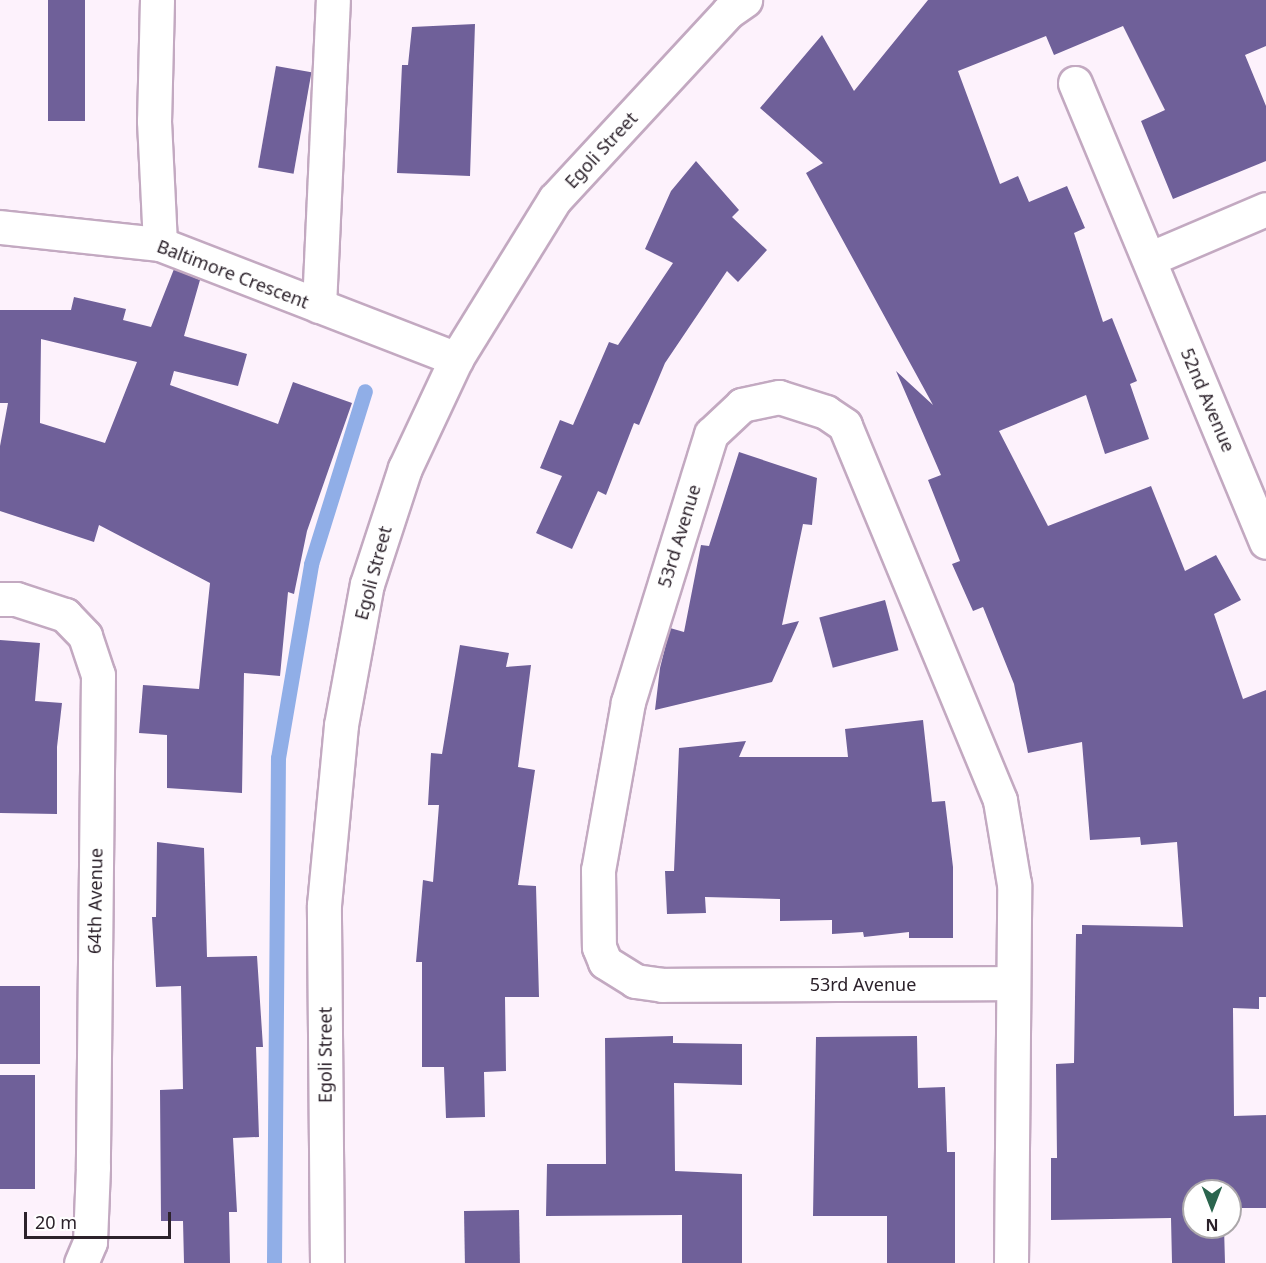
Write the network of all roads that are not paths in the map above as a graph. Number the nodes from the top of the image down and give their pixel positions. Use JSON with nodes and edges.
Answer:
{"nodes":[{"id":1,"x":157,"y":0,"type":"edge"},
{"id":2,"x":333,"y":0,"type":"edge"},
{"id":3,"x":745,"y":0,"type":"edge"},
{"id":4,"x":1075,"y":83,"type":"dead end"},
{"id":5,"x":1266,"y":208,"type":"edge"},
{"id":6,"x":0,"y":227,"type":"edge"},
{"id":7,"x":160,"y":244,"type":"junction"},
{"id":8,"x":1149,"y":259,"type":"junction"},
{"id":9,"x":318,"y":306,"type":"junction"},
{"id":10,"x":456,"y":359,"type":"junction"},
{"id":11,"x":1266,"y":542,"type":"edge"},
{"id":12,"x":0,"y":599,"type":"edge"},
{"id":13,"x":1012,"y":983,"type":"junction"},
{"id":14,"x":81,"y":1263,"type":"edge"},
{"id":15,"x":327,"y":1263,"type":"edge"},
{"id":16,"x":1011,"y":1263,"type":"edge"}],
"edges":[{"from":1,"to":7,"type":"street"},
{"from":2,"to":9,"type":"street"},
{"from":3,"to":10,"type":"street","name":"Egoli Street"},
{"from":4,"to":8,"type":"street","name":"52nd Avenue"},
{"from":5,"to":8,"type":"street"},
{"from":6,"to":7,"type":"street","name":"Baltimore Crescent"},
{"from":7,"to":9,"type":"street","name":"Baltimore Crescent"},
{"from":8,"to":11,"type":"street","name":"52nd Avenue"},
{"from":9,"to":10,"type":"street","name":"Baltimore Crescent"},
{"from":10,"to":15,"type":"street","name":"Egoli Street"},
{"from":12,"to":14,"type":"street","name":"64th Avenue"},
{"from":13,"to":13,"type":"street","name":"53rd Avenue"},
{"from":13,"to":16,"type":"street","name":"53rd Avenue"}]}
